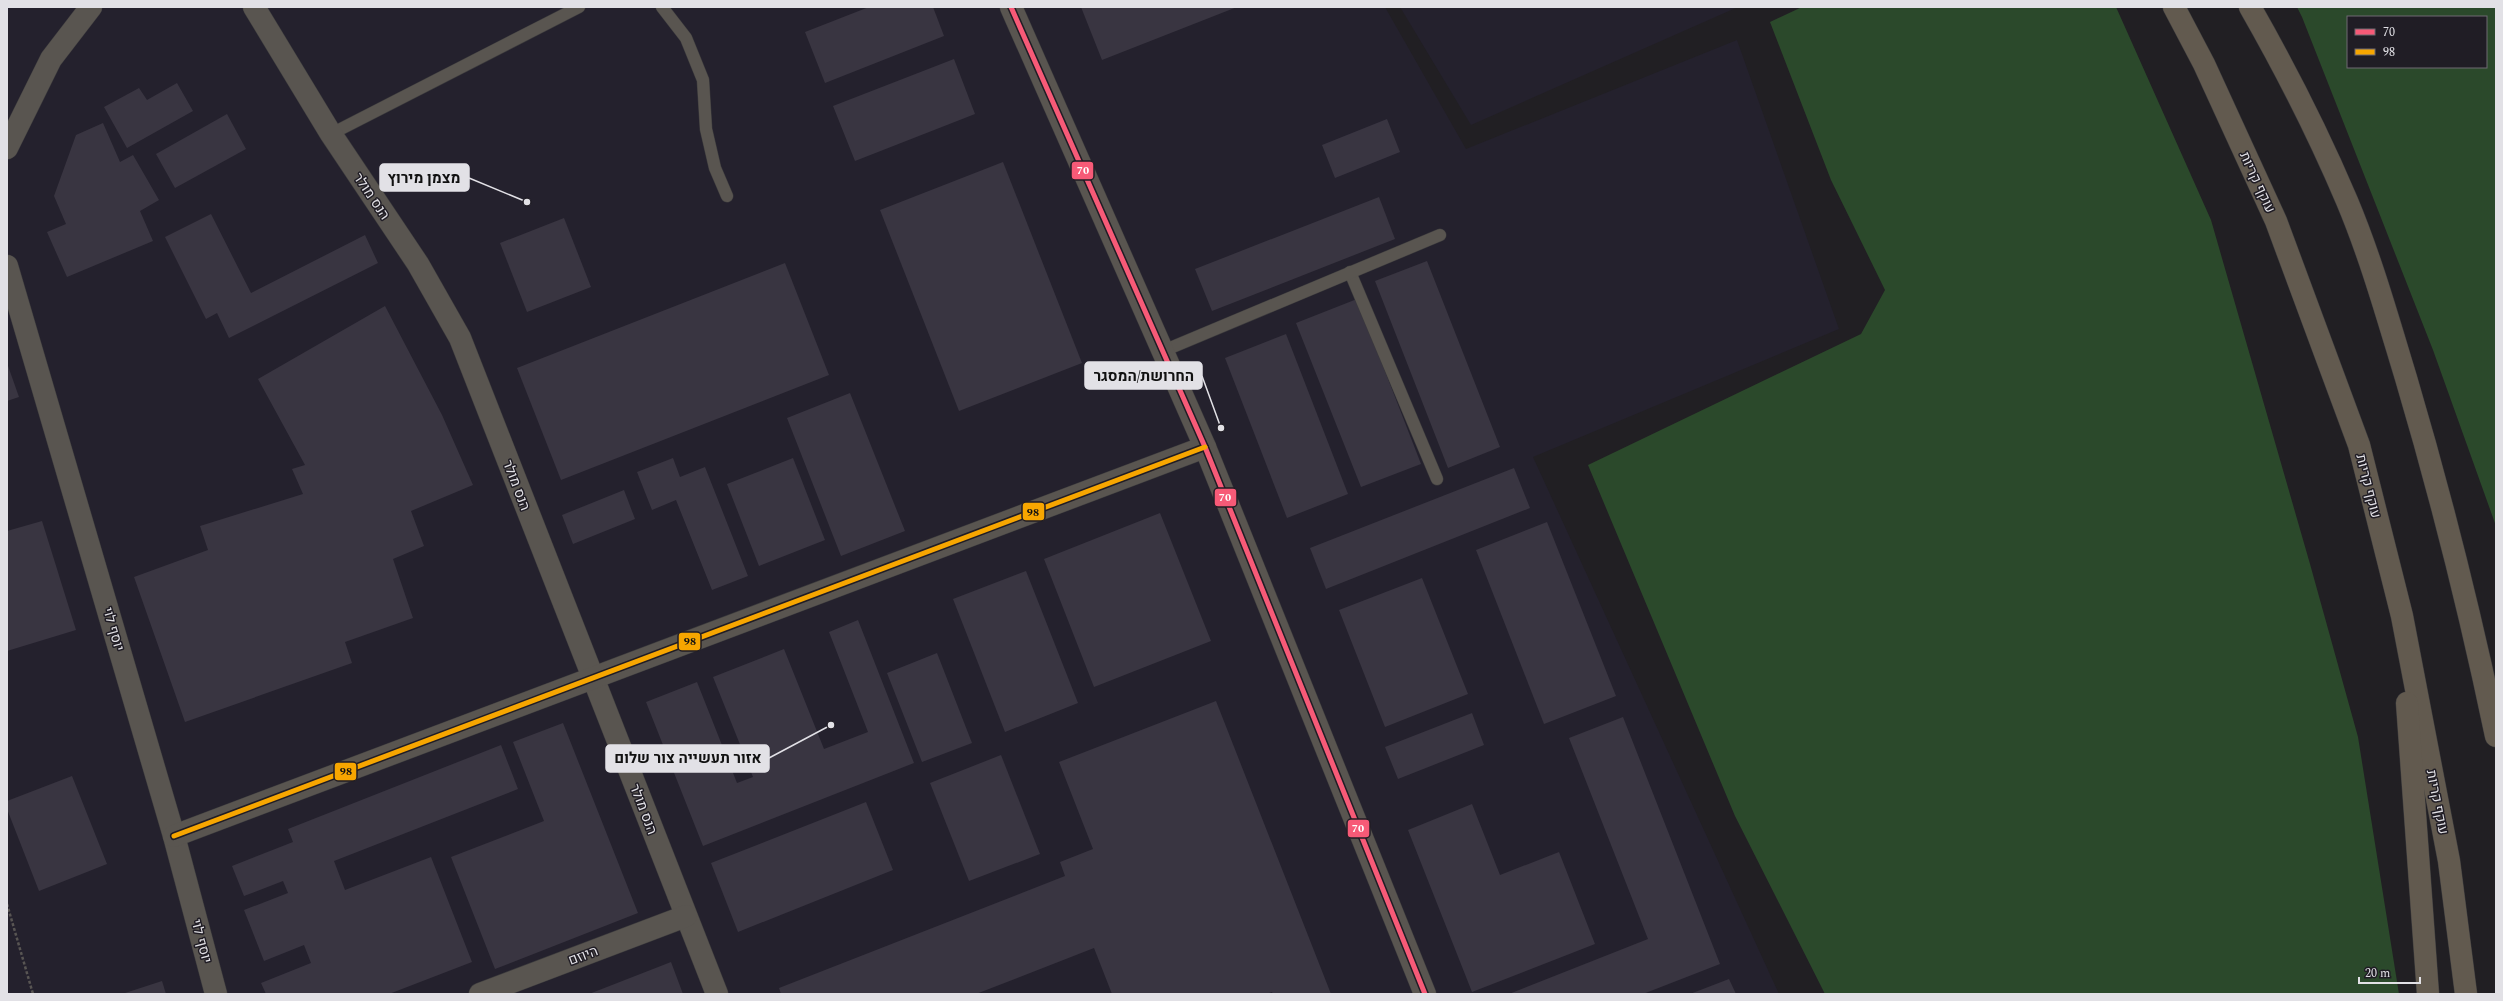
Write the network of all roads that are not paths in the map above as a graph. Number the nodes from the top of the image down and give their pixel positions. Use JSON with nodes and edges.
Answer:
{"nodes":[{"id":1,"x":91,"y":7,"type":"edge"},
{"id":2,"x":254,"y":7,"type":"edge"},
{"id":3,"x":579,"y":7,"type":"edge"},
{"id":4,"x":662,"y":7,"type":"edge"},
{"id":5,"x":1011,"y":7,"type":"edge"},
{"id":6,"x":2174,"y":7,"type":"edge"},
{"id":7,"x":2250,"y":7,"type":"edge"},
{"id":8,"x":331,"y":134,"type":"junction"},
{"id":9,"x":7,"y":148,"type":"edge"},
{"id":10,"x":727,"y":196,"type":"dead end"},
{"id":11,"x":1440,"y":235,"type":"dead end"},
{"id":12,"x":7,"y":266,"type":"edge"},
{"id":13,"x":1350,"y":272,"type":"junction"},
{"id":14,"x":1163,"y":351,"type":"junction"},
{"id":15,"x":1206,"y":447,"type":"junction"},
{"id":16,"x":1437,"y":479,"type":"dead end"},
{"id":17,"x":2402,"y":616,"type":"junction"},
{"id":18,"x":2479,"y":655,"type":"junction"},
{"id":19,"x":593,"y":678,"type":"junction"},
{"id":20,"x":2496,"y":696,"type":"edge"},
{"id":21,"x":2496,"y":736,"type":"edge"},
{"id":22,"x":174,"y":836,"type":"junction"},
{"id":23,"x":686,"y":916,"type":"junction"},
{"id":24,"x":216,"y":994,"type":"edge"},
{"id":25,"x":480,"y":994,"type":"edge"},
{"id":26,"x":717,"y":994,"type":"edge"},
{"id":27,"x":1425,"y":994,"type":"edge"},
{"id":28,"x":2428,"y":994,"type":"edge"},
{"id":29,"x":2466,"y":994,"type":"edge"}],
"edges":[{"from":1,"to":9,"type":"street"},
{"from":2,"to":8,"type":"street","name":"הנס מולר"},
{"from":3,"to":8,"type":"lane"},
{"from":4,"to":10,"type":"lane"},
{"from":5,"to":14,"type":"street"},
{"from":6,"to":17,"type":"highway","name":"עוקף קריות"},
{"from":7,"to":18,"type":"highway"},
{"from":8,"to":19,"type":"street","name":"הנס מולר"},
{"from":11,"to":13,"type":"lane"},
{"from":12,"to":22,"type":"street","name":"יוסף לוי"},
{"from":13,"to":14,"type":"lane"},
{"from":13,"to":16,"type":"lane"},
{"from":14,"to":15,"type":"street"},
{"from":15,"to":19,"type":"street"},
{"from":15,"to":27,"type":"street"},
{"from":17,"to":28,"type":"highway"},
{"from":17,"to":29,"type":"highway","name":"עוקף קריות"},
{"from":18,"to":20,"type":"highway"},
{"from":18,"to":21,"type":"highway"},
{"from":19,"to":22,"type":"street"},
{"from":19,"to":23,"type":"street","name":"הנס מולר"},
{"from":22,"to":24,"type":"street","name":"יוסף לוי"},
{"from":23,"to":25,"type":"street","name":"היוזם"},
{"from":23,"to":26,"type":"street","name":"הנס מולר"}]}
